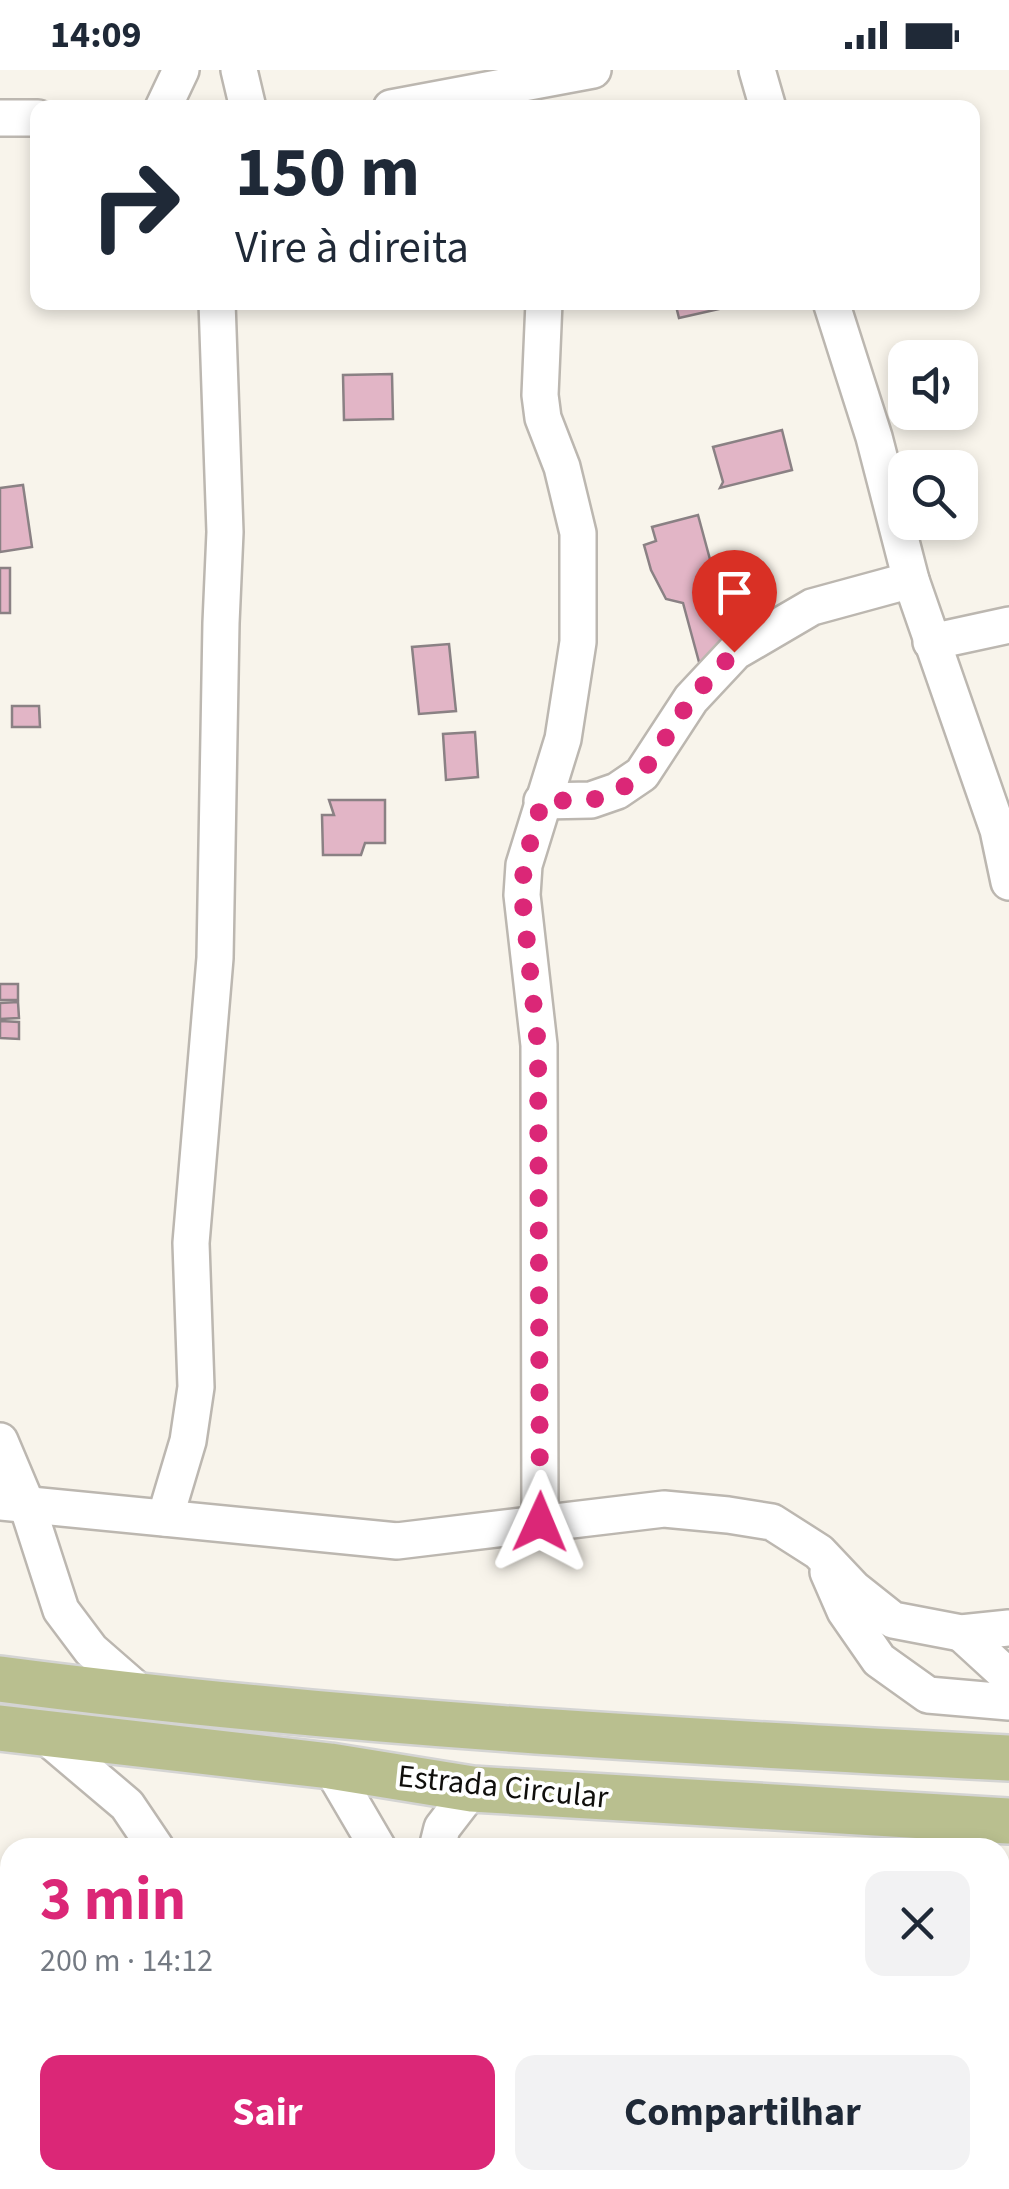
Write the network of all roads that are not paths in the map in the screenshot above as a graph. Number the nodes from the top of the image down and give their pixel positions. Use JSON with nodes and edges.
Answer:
{"nodes":[{"id":1,"x":181,"y":70,"type":"edge"},
{"id":2,"x":239,"y":70,"type":"edge"},
{"id":3,"x":593,"y":70,"type":"edge"},
{"id":4,"x":758,"y":70,"type":"edge"},
{"id":5,"x":540,"y":94,"type":"edge"},
{"id":6,"x":167,"y":100,"type":"edge"},
{"id":7,"x":246,"y":100,"type":"edge"},
{"id":8,"x":476,"y":100,"type":"edge"},
{"id":9,"x":766,"y":100,"type":"edge"},
{"id":10,"x":0,"y":118,"type":"edge"},
{"id":11,"x":30,"y":118,"type":"edge"},
{"id":12,"x":217,"y":310,"type":"edge"},
{"id":13,"x":544,"y":310,"type":"edge"},
{"id":14,"x":833,"y":310,"type":"edge"},
{"id":15,"x":911,"y":580,"type":"junction"},
{"id":16,"x":1009,"y":625,"type":"edge"},
{"id":17,"x":931,"y":642,"type":"junction"},
{"id":18,"x":542,"y":801,"type":"junction"},
{"id":19,"x":1009,"y":882,"type":"edge"},
{"id":20,"x":0,"y":1441,"type":"edge"},
{"id":21,"x":14,"y":1503,"type":"edge"},
{"id":22,"x":166,"y":1518,"type":"junction"},
{"id":23,"x":540,"y":1522,"type":"junction"},
{"id":24,"x":819,"y":1552,"type":"junction"},
{"id":25,"x":1009,"y":1628,"type":"edge"},
{"id":26,"x":961,"y":1633,"type":"junction"},
{"id":27,"x":1009,"y":1677,"type":"edge"},
{"id":28,"x":0,"y":1678,"type":"edge"},
{"id":29,"x":146,"y":1698,"type":"junction"},
{"id":30,"x":1009,"y":1702,"type":"edge"},
{"id":31,"x":21,"y":1730,"type":"edge"},
{"id":32,"x":1009,"y":1758,"type":"edge"},
{"id":33,"x":330,"y":1766,"type":"junction"},
{"id":34,"x":472,"y":1789,"type":"junction"},
{"id":35,"x":1009,"y":1821,"type":"edge"},
{"id":36,"x":149,"y":1838,"type":"edge"},
{"id":37,"x":372,"y":1838,"type":"edge"},
{"id":38,"x":440,"y":1838,"type":"edge"}],
"edges":[{"from":1,"to":6,"type":"street"},
{"from":2,"to":7,"type":"street"},
{"from":3,"to":5,"type":"street"},
{"from":4,"to":9,"type":"street"},
{"from":5,"to":8,"type":"street"},
{"from":10,"to":11,"type":"street"},
{"from":12,"to":22,"type":"street"},
{"from":13,"to":18,"type":"street"},
{"from":14,"to":15,"type":"street"},
{"from":15,"to":17,"type":"street"},
{"from":15,"to":18,"type":"street"},
{"from":16,"to":17,"type":"street"},
{"from":17,"to":19,"type":"street"},
{"from":18,"to":23,"type":"street"},
{"from":20,"to":21,"type":"street"},
{"from":21,"to":22,"type":"street"},
{"from":21,"to":29,"type":"street"},
{"from":22,"to":23,"type":"street"},
{"from":23,"to":24,"type":"street"},
{"from":24,"to":26,"type":"street"},
{"from":24,"to":30,"type":"street"},
{"from":25,"to":26,"type":"street"},
{"from":26,"to":27,"type":"street"},
{"from":28,"to":29,"type":"main road","name":"Estrada Circular"},
{"from":29,"to":32,"type":"main road","name":"Estrada Circular"},
{"from":31,"to":33,"type":"main road","name":"Estrada Circular"},
{"from":31,"to":36,"type":"street"},
{"from":33,"to":34,"type":"main road","name":"Estrada Circular"},
{"from":33,"to":37,"type":"street"},
{"from":34,"to":35,"type":"main road","name":"Estrada Circular"},
{"from":34,"to":38,"type":"street"}]}
